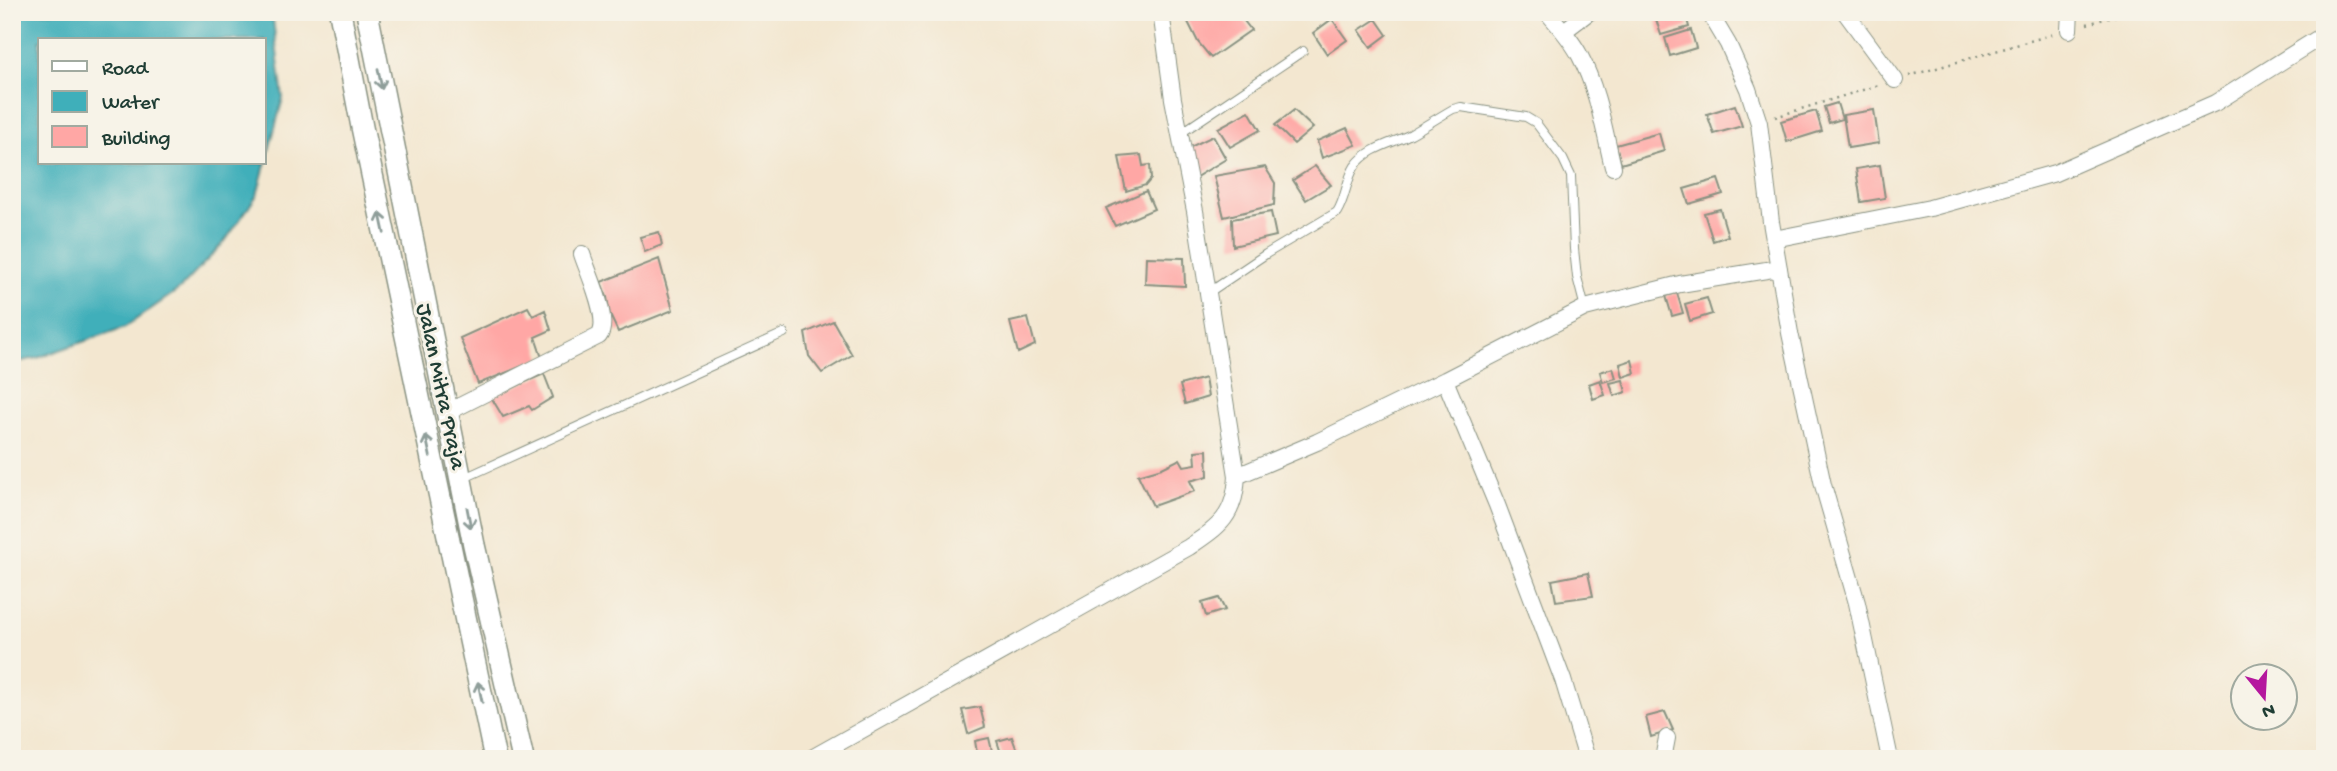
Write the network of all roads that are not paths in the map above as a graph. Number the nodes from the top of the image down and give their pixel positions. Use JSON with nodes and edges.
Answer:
{"nodes":[{"id":1,"x":340,"y":12,"type":"edge"},
{"id":2,"x":367,"y":12,"type":"edge"},
{"id":3,"x":1161,"y":12,"type":"edge"},
{"id":4,"x":1547,"y":12,"type":"edge"},
{"id":5,"x":1589,"y":12,"type":"edge"},
{"id":6,"x":1709,"y":12,"type":"edge"},
{"id":7,"x":1845,"y":12,"type":"edge"},
{"id":8,"x":2070,"y":12,"type":"edge"},
{"id":9,"x":2069,"y":30,"type":"road end"},
{"id":10,"x":1564,"y":31,"type":"junction"},
{"id":11,"x":2325,"y":34,"type":"edge"},
{"id":12,"x":1303,"y":51,"type":"dead end"},
{"id":13,"x":1895,"y":80,"type":"road end"},
{"id":14,"x":1181,"y":132,"type":"junction"},
{"id":15,"x":1613,"y":167,"type":"dead end"},
{"id":16,"x":1774,"y":239,"type":"junction"},
{"id":17,"x":582,"y":254,"type":"dead end"},
{"id":18,"x":1779,"y":268,"type":"junction"},
{"id":19,"x":1208,"y":293,"type":"junction"},
{"id":20,"x":1585,"y":308,"type":"junction"},
{"id":21,"x":784,"y":334,"type":"dead end"},
{"id":22,"x":1445,"y":380,"type":"junction"},
{"id":23,"x":449,"y":412,"type":"junction"},
{"id":24,"x":1237,"y":475,"type":"junction"},
{"id":25,"x":462,"y":479,"type":"junction"},
{"id":26,"x":1667,"y":738,"type":"dead end"},
{"id":27,"x":495,"y":759,"type":"edge"},
{"id":28,"x":523,"y":759,"type":"edge"},
{"id":29,"x":810,"y":759,"type":"edge"},
{"id":30,"x":1587,"y":759,"type":"edge"},
{"id":31,"x":1663,"y":759,"type":"edge"},
{"id":32,"x":1890,"y":759,"type":"edge"}],
"edges":[{"from":27,"to":1,"type":"street","name":"Jalan Mitra Praja","one_way":true},
{"from":2,"to":23,"type":"street","name":"Jalan Mitra Praja","one_way":true},
{"from":3,"to":14,"type":"street"},
{"from":4,"to":10,"type":"street"},
{"from":5,"to":10,"type":"street"},
{"from":6,"to":16,"type":"street"},
{"from":7,"to":13,"type":"street"},
{"from":8,"to":9,"type":"street"},
{"from":10,"to":15,"type":"street"},
{"from":11,"to":16,"type":"street"},
{"from":12,"to":14,"type":"lane"},
{"from":14,"to":19,"type":"street"},
{"from":16,"to":18,"type":"street"},
{"from":17,"to":23,"type":"street"},
{"from":18,"to":20,"type":"street"},
{"from":18,"to":32,"type":"street"},
{"from":19,"to":20,"type":"lane"},
{"from":19,"to":24,"type":"street"},
{"from":20,"to":22,"type":"street"},
{"from":21,"to":25,"type":"lane"},
{"from":22,"to":24,"type":"street"},
{"from":22,"to":30,"type":"street"},
{"from":23,"to":25,"type":"street","name":"Jalan Mitra Praja"},
{"from":24,"to":29,"type":"street"},
{"from":25,"to":28,"type":"street","name":"Jalan Mitra Praja","one_way":true},
{"from":26,"to":31,"type":"street"}]}
